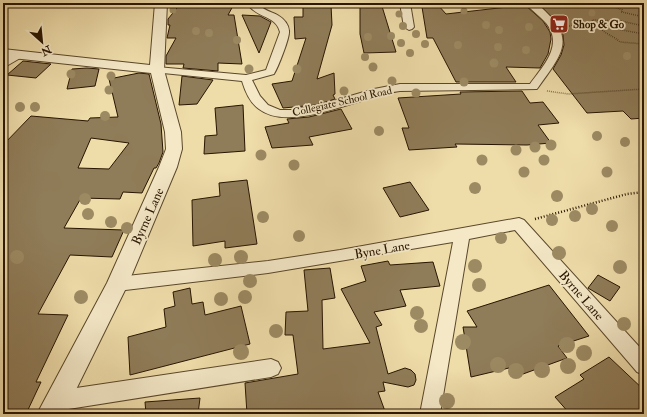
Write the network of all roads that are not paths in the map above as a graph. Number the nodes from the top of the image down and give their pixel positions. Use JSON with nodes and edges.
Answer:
{"nodes":[{"id":1,"x":161,"y":3,"type":"edge"},
{"id":2,"x":254,"y":3,"type":"edge"},
{"id":3,"x":405,"y":3,"type":"edge"},
{"id":4,"x":530,"y":3,"type":"edge"},
{"id":5,"x":409,"y":27,"type":"dead end"},
{"id":6,"x":3,"y":53,"type":"edge"},
{"id":7,"x":18,"y":55,"type":"junction"},
{"id":8,"x":3,"y":65,"type":"edge"},
{"id":9,"x":156,"y":70,"type":"junction"},
{"id":10,"x":246,"y":78,"type":"junction"},
{"id":11,"x":519,"y":224,"type":"joint"},
{"id":12,"x":462,"y":235,"type":"junction"},
{"id":13,"x":117,"y":284,"type":"junction"},
{"id":14,"x":644,"y":366,"type":"edge"},
{"id":15,"x":271,"y":368,"type":"dead end"},
{"id":16,"x":53,"y":407,"type":"edge"},
{"id":17,"x":430,"y":414,"type":"edge"}],
"edges":[{"from":1,"to":9,"type":"street","name":"Byrne Lane"},
{"from":2,"to":10,"type":"street"},
{"from":3,"to":5,"type":"street"},
{"from":4,"to":10,"type":"street","name":"Collegiate School Road"},
{"from":6,"to":7,"type":"street"},
{"from":7,"to":8,"type":"street"},
{"from":7,"to":9,"type":"street"},
{"from":9,"to":10,"type":"street"},
{"from":9,"to":13,"type":"street","name":"Byrne Lane"},
{"from":11,"to":12,"type":"street","name":"Byne Lane"},
{"from":11,"to":14,"type":"street","name":"Byrne Lane"},
{"from":12,"to":13,"type":"street","name":"Byne Lane"},
{"from":12,"to":17,"type":"street"},
{"from":13,"to":16,"type":"street","name":"Byrne Lane"},
{"from":15,"to":16,"type":"street"}]}
